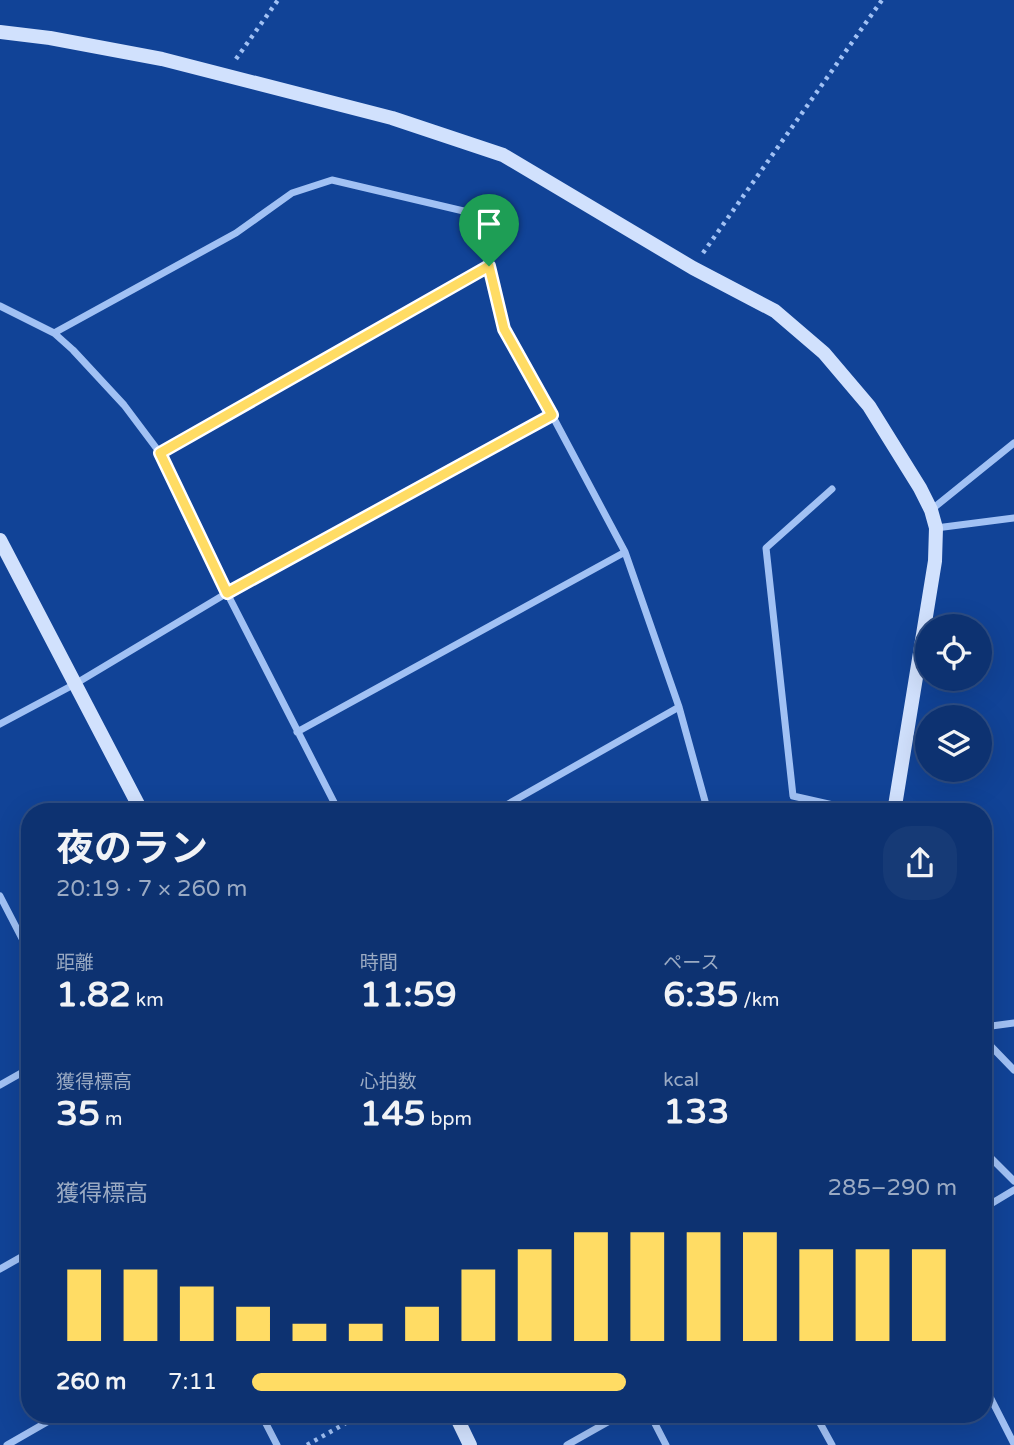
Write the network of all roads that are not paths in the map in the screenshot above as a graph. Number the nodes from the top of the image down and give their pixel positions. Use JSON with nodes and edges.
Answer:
{"nodes":[{"id":1,"x":0,"y":32,"type":"edge"},
{"id":2,"x":489,"y":266,"type":"junction"},
{"id":3,"x":0,"y":306,"type":"edge"},
{"id":4,"x":54,"y":333,"type":"junction"},
{"id":5,"x":552,"y":415,"type":"junction"},
{"id":6,"x":1014,"y":443,"type":"edge"},
{"id":7,"x":160,"y":453,"type":"junction"},
{"id":8,"x":832,"y":489,"type":"dead end"},
{"id":9,"x":931,"y":510,"type":"junction"},
{"id":10,"x":1014,"y":518,"type":"edge"},
{"id":11,"x":936,"y":528,"type":"junction"},
{"id":12,"x":0,"y":540,"type":"edge"},
{"id":13,"x":625,"y":552,"type":"junction"},
{"id":14,"x":227,"y":593,"type":"junction"},
{"id":15,"x":75,"y":684,"type":"junction"},
{"id":16,"x":679,"y":707,"type":"junction"},
{"id":17,"x":0,"y":724,"type":"edge"},
{"id":18,"x":297,"y":732,"type":"junction"},
{"id":19,"x":137,"y":803,"type":"edge"},
{"id":20,"x":334,"y":803,"type":"edge"},
{"id":21,"x":510,"y":803,"type":"edge"},
{"id":22,"x":706,"y":803,"type":"edge"},
{"id":23,"x":824,"y":803,"type":"edge"},
{"id":24,"x":895,"y":803,"type":"edge"},
{"id":25,"x":0,"y":896,"type":"edge"},
{"id":26,"x":2,"y":906,"type":"edge"},
{"id":27,"x":21,"y":939,"type":"edge"},
{"id":28,"x":1014,"y":1023,"type":"edge"},
{"id":29,"x":992,"y":1026,"type":"edge"},
{"id":30,"x":992,"y":1047,"type":"edge"},
{"id":31,"x":1014,"y":1070,"type":"edge"},
{"id":32,"x":21,"y":1073,"type":"edge"},
{"id":33,"x":0,"y":1085,"type":"edge"},
{"id":34,"x":992,"y":1159,"type":"edge"},
{"id":35,"x":1014,"y":1181,"type":"edge"},
{"id":36,"x":1014,"y":1191,"type":"edge"},
{"id":37,"x":992,"y":1203,"type":"edge"},
{"id":38,"x":21,"y":1257,"type":"edge"},
{"id":39,"x":0,"y":1269,"type":"edge"},
{"id":40,"x":992,"y":1401,"type":"edge"},
{"id":41,"x":45,"y":1423,"type":"edge"},
{"id":42,"x":266,"y":1423,"type":"edge"},
{"id":43,"x":459,"y":1423,"type":"edge"},
{"id":44,"x":606,"y":1423,"type":"edge"},
{"id":45,"x":655,"y":1423,"type":"edge"},
{"id":46,"x":820,"y":1423,"type":"edge"},
{"id":47,"x":1014,"y":1444,"type":"edge"},
{"id":48,"x":6,"y":1445,"type":"edge"},
{"id":49,"x":277,"y":1445,"type":"edge"},
{"id":50,"x":470,"y":1445,"type":"edge"},
{"id":51,"x":566,"y":1445,"type":"edge"},
{"id":52,"x":666,"y":1445,"type":"edge"},
{"id":53,"x":832,"y":1445,"type":"edge"}],
"edges":[{"from":1,"to":9,"type":"street"},
{"from":2,"to":4,"type":"street"},
{"from":2,"to":5,"type":"street"},
{"from":2,"to":7,"type":"street"},
{"from":3,"to":4,"type":"street"},
{"from":4,"to":7,"type":"street"},
{"from":5,"to":13,"type":"street"},
{"from":5,"to":14,"type":"street"},
{"from":6,"to":9,"type":"street"},
{"from":7,"to":14,"type":"street"},
{"from":8,"to":23,"type":"street"},
{"from":9,"to":11,"type":"street"},
{"from":10,"to":11,"type":"street"},
{"from":11,"to":24,"type":"street"},
{"from":12,"to":15,"type":"street"},
{"from":13,"to":16,"type":"street"},
{"from":13,"to":18,"type":"street"},
{"from":14,"to":15,"type":"street"},
{"from":14,"to":18,"type":"street"},
{"from":15,"to":17,"type":"street"},
{"from":15,"to":19,"type":"street"},
{"from":16,"to":21,"type":"street"},
{"from":16,"to":22,"type":"street"},
{"from":18,"to":20,"type":"street"},
{"from":25,"to":26,"type":"street"},
{"from":26,"to":27,"type":"street"},
{"from":28,"to":29,"type":"street"},
{"from":30,"to":31,"type":"street"},
{"from":32,"to":33,"type":"street"},
{"from":34,"to":35,"type":"street"},
{"from":36,"to":37,"type":"street"},
{"from":38,"to":39,"type":"street"},
{"from":40,"to":47,"type":"street"},
{"from":41,"to":48,"type":"street"},
{"from":42,"to":49,"type":"street"},
{"from":43,"to":50,"type":"street"},
{"from":44,"to":51,"type":"street"},
{"from":45,"to":52,"type":"street"},
{"from":46,"to":53,"type":"street"}]}
